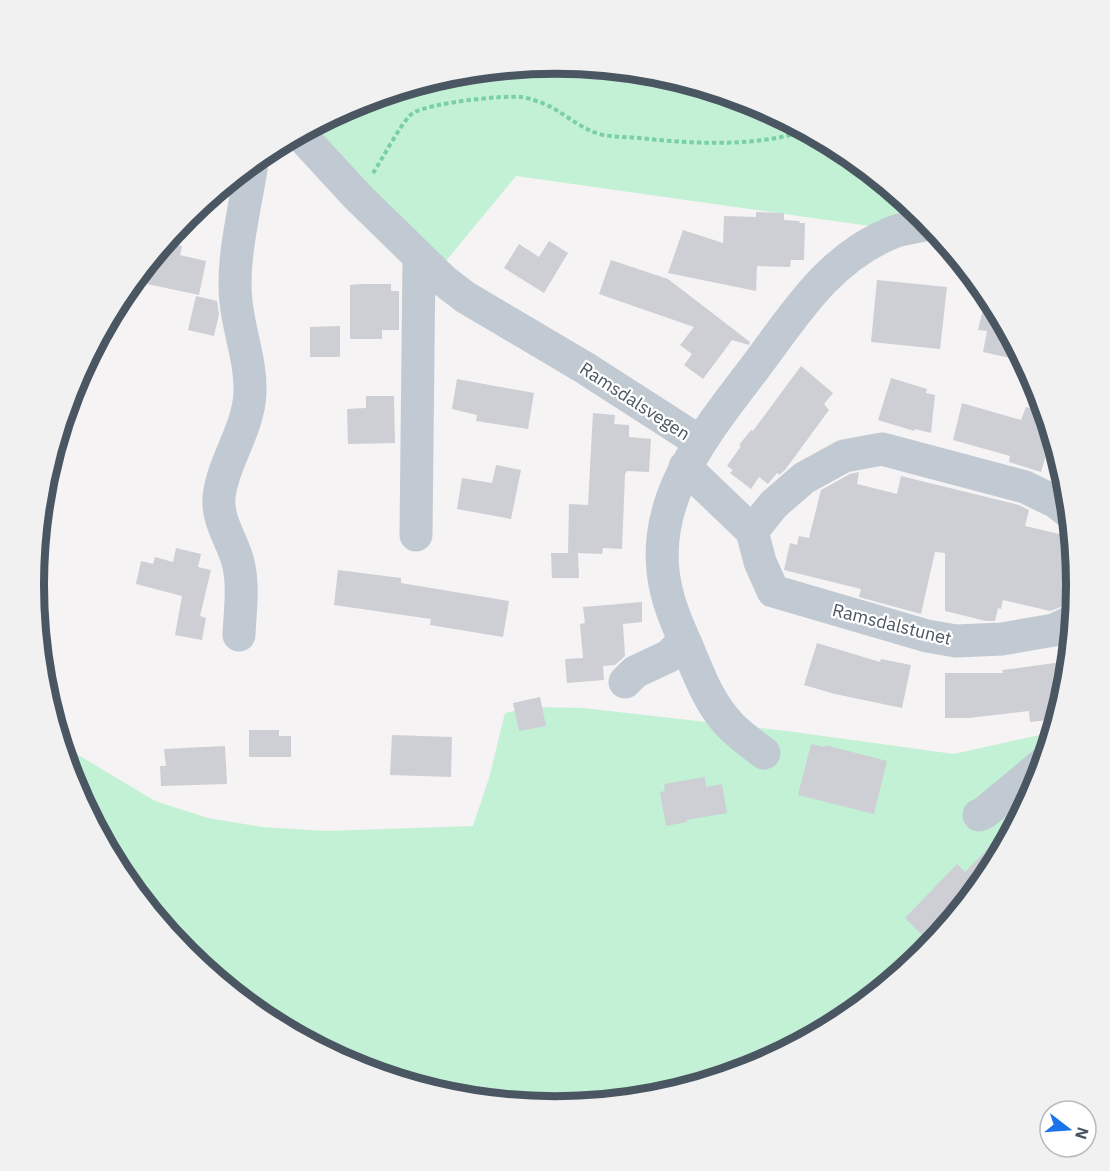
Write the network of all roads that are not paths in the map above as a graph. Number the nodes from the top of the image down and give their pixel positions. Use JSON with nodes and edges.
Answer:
{"nodes":[{"id":1,"x":305,"y":140,"type":"edge"},
{"id":2,"x":250,"y":176,"type":"edge"},
{"id":3,"x":919,"y":227,"type":"edge"},
{"id":4,"x":419,"y":259,"type":"junction"},
{"id":5,"x":692,"y":455,"type":"junction"},
{"id":6,"x":1060,"y":505,"type":"edge"},
{"id":7,"x":752,"y":531,"type":"junction"},
{"id":8,"x":416,"y":535,"type":"dead end"},
{"id":9,"x":1064,"y":625,"type":"edge"},
{"id":10,"x":239,"y":635,"type":"dead end"},
{"id":11,"x":684,"y":641,"type":"junction"},
{"id":12,"x":625,"y":682,"type":"dead end"},
{"id":13,"x":764,"y":753,"type":"dead end"},
{"id":14,"x":1030,"y":775,"type":"edge"},
{"id":15,"x":979,"y":815,"type":"dead end"}],
"edges":[{"from":1,"to":4,"type":"street","name":"Ramsdalsvegen"},
{"from":2,"to":10,"type":"street"},
{"from":3,"to":5,"type":"street","name":"Ramsdalsvegen"},
{"from":4,"to":5,"type":"street","name":"Ramsdalsvegen"},
{"from":4,"to":8,"type":"street"},
{"from":5,"to":7,"type":"street"},
{"from":5,"to":11,"type":"street"},
{"from":6,"to":7,"type":"street"},
{"from":7,"to":9,"type":"street","name":"Ramsdalstunet"},
{"from":11,"to":12,"type":"street"},
{"from":11,"to":13,"type":"street"},
{"from":14,"to":15,"type":"street"}]}
